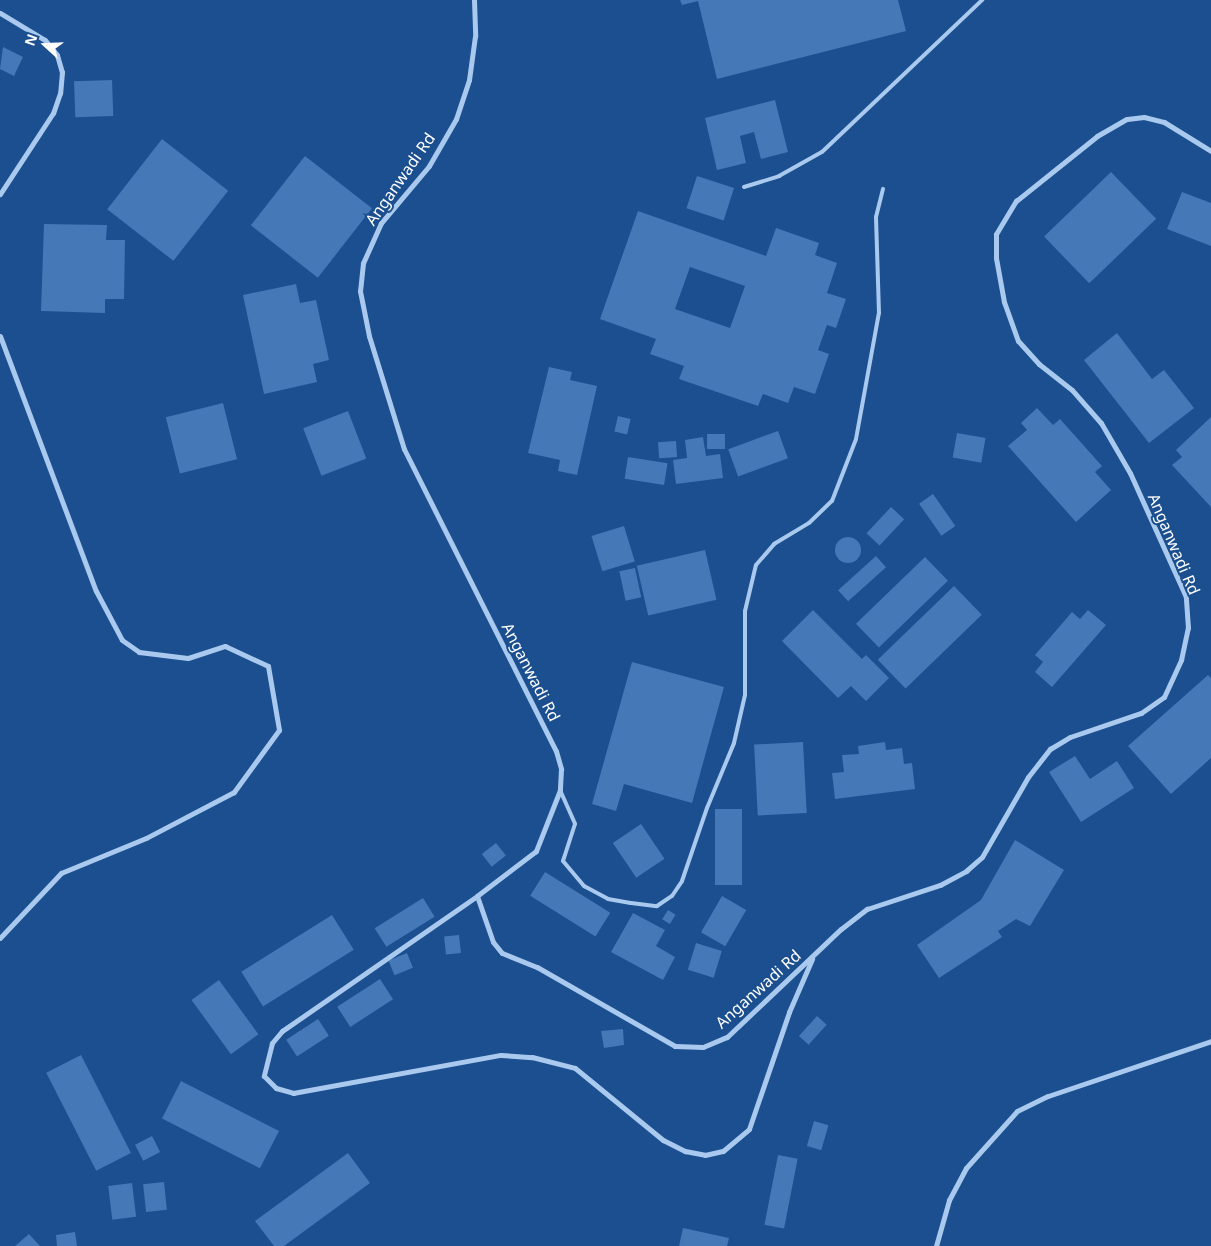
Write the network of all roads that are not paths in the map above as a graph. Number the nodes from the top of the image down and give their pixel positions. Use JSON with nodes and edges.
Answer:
{"nodes":[{"id":1,"x":474,"y":0,"type":"edge"},
{"id":2,"x":982,"y":0,"type":"edge"},
{"id":3,"x":0,"y":13,"type":"edge"},
{"id":4,"x":1211,"y":151,"type":"edge"},
{"id":5,"x":744,"y":187,"type":"dead end"},
{"id":6,"x":883,"y":189,"type":"dead end"},
{"id":7,"x":0,"y":194,"type":"edge"},
{"id":8,"x":0,"y":336,"type":"edge"},
{"id":9,"x":560,"y":790,"type":"junction"},
{"id":10,"x":477,"y":896,"type":"junction"},
{"id":11,"x":0,"y":938,"type":"edge"},
{"id":12,"x":813,"y":956,"type":"junction"},
{"id":13,"x":1211,"y":1041,"type":"edge"},
{"id":14,"x":936,"y":1246,"type":"edge"}],
"edges":[{"from":1,"to":9,"type":"street","name":"Anganwadi Rd"},
{"from":2,"to":5,"type":"lane"},
{"from":3,"to":7,"type":"street"},
{"from":4,"to":12,"type":"street","name":"Anganwadi Rd"},
{"from":6,"to":9,"type":"lane"},
{"from":8,"to":11,"type":"street"},
{"from":9,"to":10,"type":"street","name":"Anganwadi Rd"},
{"from":10,"to":12,"type":"street","name":"Anganwadi Rd"},
{"from":10,"to":12,"type":"street"},
{"from":13,"to":14,"type":"street"}]}
